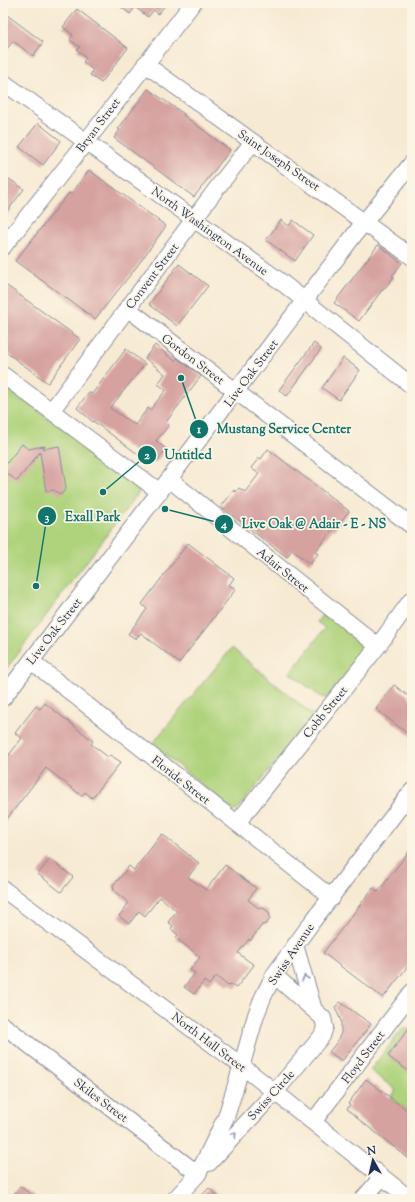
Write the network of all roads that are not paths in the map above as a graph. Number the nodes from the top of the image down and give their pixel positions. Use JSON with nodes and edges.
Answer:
{"nodes":[{"id":1,"x":193,"y":3,"type":"edge"},
{"id":2,"x":145,"y":64,"type":"junction"},
{"id":3,"x":3,"y":82,"type":"edge"},
{"id":4,"x":86,"y":142,"type":"junction"},
{"id":5,"x":253,"y":142,"type":"junction"},
{"id":6,"x":412,"y":163,"type":"edge"},
{"id":7,"x":195,"y":219,"type":"junction"},
{"id":8,"x":365,"y":222,"type":"junction"},
{"id":9,"x":6,"y":236,"type":"edge"},
{"id":10,"x":412,"y":257,"type":"edge"},
{"id":11,"x":306,"y":300,"type":"junction"},
{"id":12,"x":127,"y":308,"type":"junction"},
{"id":13,"x":3,"y":375,"type":"edge"},
{"id":14,"x":412,"y":386,"type":"edge"},
{"id":15,"x":236,"y":392,"type":"junction"},
{"id":16,"x":52,"y":410,"type":"junction"},
{"id":17,"x":165,"y":486,"type":"junction"},
{"id":18,"x":412,"y":526,"type":"edge"},
{"id":19,"x":412,"y":599,"type":"edge"},
{"id":20,"x":378,"y":646,"type":"junction"},
{"id":21,"x":31,"y":661,"type":"junction"},
{"id":22,"x":3,"y":698,"type":"edge"},
{"id":23,"x":412,"y":791,"type":"edge"},
{"id":24,"x":237,"y":824,"type":"junction"},
{"id":25,"x":3,"y":889,"type":"edge"},
{"id":26,"x":332,"y":898,"type":"junction"},
{"id":27,"x":295,"y":945,"type":"junction"},
{"id":28,"x":274,"y":975,"type":"junction"},
{"id":29,"x":412,"y":992,"type":"edge"},
{"id":30,"x":314,"y":1010,"type":"junction"},
{"id":31,"x":3,"y":1026,"type":"edge"},
{"id":32,"x":242,"y":1066,"type":"junction"},
{"id":33,"x":275,"y":1092,"type":"junction"},
{"id":34,"x":313,"y":1122,"type":"junction"},
{"id":35,"x":198,"y":1174,"type":"junction"},
{"id":36,"x":382,"y":1177,"type":"junction"},
{"id":37,"x":175,"y":1199,"type":"edge"},
{"id":38,"x":363,"y":1199,"type":"edge"},
{"id":39,"x":410,"y":1199,"type":"edge"}],
"edges":[{"from":1,"to":2,"type":"street","name":"Bryan Street"},
{"from":2,"to":4,"type":"street","name":"Bryan Street"},
{"from":2,"to":5,"type":"street","name":"Saint Joseph Street"},
{"from":3,"to":4,"type":"street","name":"North Washington Avenue"},
{"from":4,"to":7,"type":"street","name":"North Washington Avenue"},
{"from":4,"to":9,"type":"street","name":"Bryan Street"},
{"from":5,"to":7,"type":"street","name":"Convent Street"},
{"from":5,"to":8,"type":"street","name":"Saint Joseph Street"},
{"from":6,"to":8,"type":"street","name":"Live Oak Street"},
{"from":7,"to":11,"type":"street","name":"North Washington Avenue"},
{"from":7,"to":12,"type":"street","name":"Convent Street"},
{"from":8,"to":10,"type":"street","name":"Saint Joseph Street"},
{"from":8,"to":11,"type":"street","name":"Live Oak Street"},
{"from":11,"to":14,"type":"street","name":"North Washington Avenue"},
{"from":11,"to":15,"type":"street","name":"Live Oak Street"},
{"from":12,"to":15,"type":"street","name":"Gordon Street"},
{"from":12,"to":16,"type":"street","name":"Convent Street"},
{"from":13,"to":16,"type":"street","name":"Adair Street"},
{"from":15,"to":17,"type":"street","name":"Live Oak Street"},
{"from":15,"to":18,"type":"street","name":"Gordon Street"},
{"from":16,"to":17,"type":"street","name":"Adair Street"},
{"from":17,"to":20,"type":"street","name":"Adair Street"},
{"from":17,"to":21,"type":"street","name":"Live Oak Street"},
{"from":19,"to":20,"type":"street","name":"Cobb Street"},
{"from":20,"to":24,"type":"street","name":"Cobb Street"},
{"from":21,"to":22,"type":"street","name":"Live Oak Street"},
{"from":21,"to":24,"type":"street","name":"Floride Street"},
{"from":23,"to":26,"type":"street","name":"Swiss Avenue"},
{"from":24,"to":26,"type":"street","name":"Floride Street"},
{"from":25,"to":32,"type":"street","name":"North Hall Street"},
{"from":26,"to":27,"type":"street","name":"Swiss Avenue"},
{"from":27,"to":28,"type":"street","name":"Swiss Avenue"},
{"from":30,"to":27,"type":"street","name":"Swiss Circle","one_way":true},
{"from":28,"to":30,"type":"street","name":"Swiss Circle"},
{"from":28,"to":32,"type":"street","name":"Swiss Avenue"},
{"from":29,"to":34,"type":"street","name":"Floyd Street"},
{"from":30,"to":33,"type":"street","name":"Swiss Circle"},
{"from":31,"to":35,"type":"street","name":"Skiles Street"},
{"from":32,"to":33,"type":"street","name":"North Hall Street"},
{"from":32,"to":35,"type":"street","name":"Swiss Avenue"},
{"from":33,"to":34,"type":"street","name":"North Hall Street"},
{"from":35,"to":33,"type":"street","name":"Swiss Circle","one_way":true},
{"from":34,"to":36,"type":"street","name":"North Hall Street"},
{"from":35,"to":37,"type":"street","name":"Swiss Avenue"},
{"from":36,"to":38,"type":"street"},
{"from":36,"to":39,"type":"street","name":"North Hall Street"}]}
